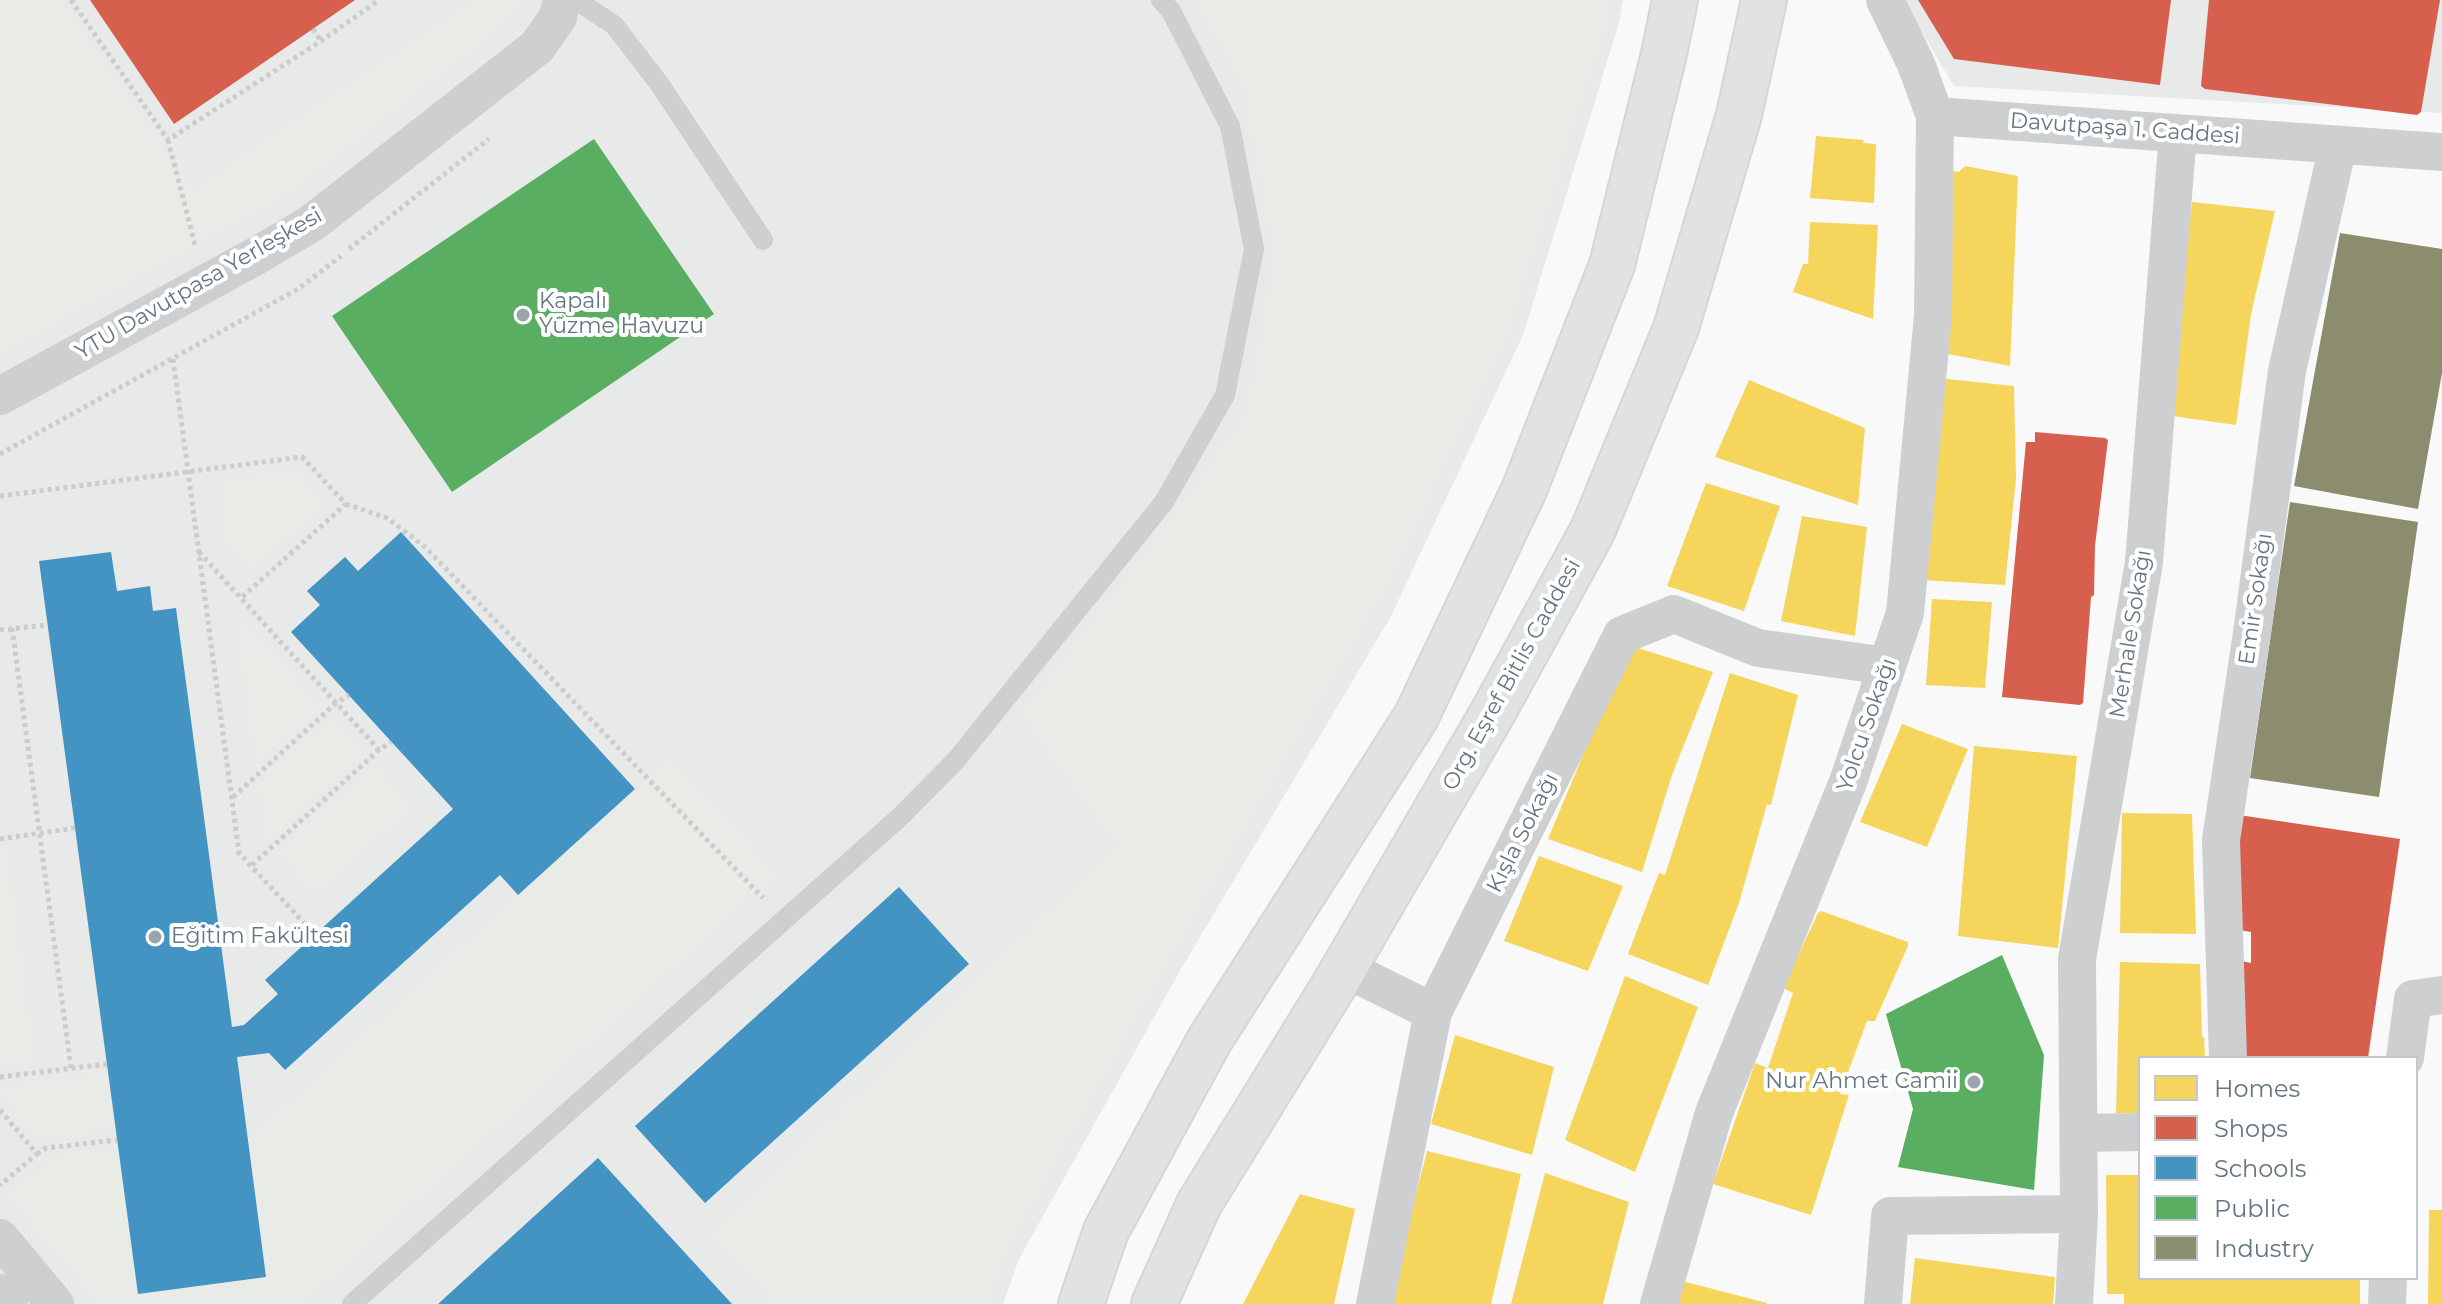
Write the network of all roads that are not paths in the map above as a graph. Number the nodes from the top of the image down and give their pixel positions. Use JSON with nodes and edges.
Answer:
{"nodes":[{"id":1,"x":562,"y":0,"type":"edge"},
{"id":2,"x":576,"y":0,"type":"edge"},
{"id":3,"x":1161,"y":0,"type":"edge"},
{"id":4,"x":1675,"y":0,"type":"edge"},
{"id":5,"x":1764,"y":0,"type":"edge"},
{"id":6,"x":1885,"y":0,"type":"edge"},
{"id":7,"x":1935,"y":116,"type":"junction"},
{"id":8,"x":2178,"y":133,"type":"junction"},
{"id":9,"x":2338,"y":145,"type":"junction"},
{"id":10,"x":2442,"y":152,"type":"edge"},
{"id":11,"x":763,"y":240,"type":"dead end"},
{"id":12,"x":0,"y":396,"type":"edge"},
{"id":13,"x":1887,"y":666,"type":"junction"},
{"id":14,"x":1344,"y":968,"type":"junction"},
{"id":15,"x":2442,"y":995,"type":"edge"},
{"id":16,"x":1433,"y":1012,"type":"junction"},
{"id":17,"x":2228,"y":1056,"type":"edge"},
{"id":18,"x":2405,"y":1056,"type":"edge"},
{"id":19,"x":2138,"y":1132,"type":"edge"},
{"id":20,"x":2080,"y":1133,"type":"junction"},
{"id":21,"x":2079,"y":1214,"type":"junction"},
{"id":22,"x":0,"y":1238,"type":"edge"},
{"id":23,"x":2388,"y":1280,"type":"edge"},
{"id":24,"x":0,"y":1293,"type":"edge"},
{"id":25,"x":9,"y":1304,"type":"edge"},
{"id":26,"x":55,"y":1304,"type":"edge"},
{"id":27,"x":352,"y":1304,"type":"edge"},
{"id":28,"x":1081,"y":1304,"type":"edge"},
{"id":29,"x":1154,"y":1304,"type":"edge"},
{"id":30,"x":1375,"y":1304,"type":"edge"},
{"id":31,"x":1659,"y":1304,"type":"edge"},
{"id":32,"x":1883,"y":1304,"type":"edge"},
{"id":33,"x":2074,"y":1304,"type":"edge"},
{"id":34,"x":2387,"y":1304,"type":"edge"}],
"edges":[{"from":1,"to":12,"type":"street","name":"YTU Davutpasa Yerleşkesi"},
{"from":2,"to":11,"type":"lane"},
{"from":3,"to":27,"type":"lane"},
{"from":4,"to":28,"type":"street"},
{"from":5,"to":14,"type":"street","name":"Org. Eşref Bitlis Caddesi"},
{"from":6,"to":7,"type":"street"},
{"from":7,"to":8,"type":"street","name":"Davutpaşa 1. Caddesi"},
{"from":7,"to":13,"type":"street","name":"Yolcu Sokağı"},
{"from":8,"to":9,"type":"street","name":"Davutpaşa 1. Caddesi"},
{"from":8,"to":20,"type":"street","name":"Merhale Sokağı"},
{"from":9,"to":10,"type":"street","name":"Davutpaşa 1. Caddesi"},
{"from":9,"to":17,"type":"street","name":"Emir Sokağı"},
{"from":13,"to":16,"type":"street","name":"Kışla Sokağı"},
{"from":13,"to":31,"type":"street","name":"Yolcu Sokağı"},
{"from":14,"to":16,"type":"street"},
{"from":14,"to":29,"type":"street","name":"Org. Eşref Bitlis Caddesi"},
{"from":15,"to":18,"type":"street"},
{"from":16,"to":30,"type":"street","name":"Kışla Sokağı"},
{"from":19,"to":20,"type":"street"},
{"from":20,"to":21,"type":"street","name":"Merhale Sokağı"},
{"from":21,"to":32,"type":"street"},
{"from":21,"to":33,"type":"street","name":"Merhale Sokağı"},
{"from":22,"to":26,"type":"street"},
{"from":23,"to":34,"type":"street"},
{"from":24,"to":25,"type":"street"}]}
